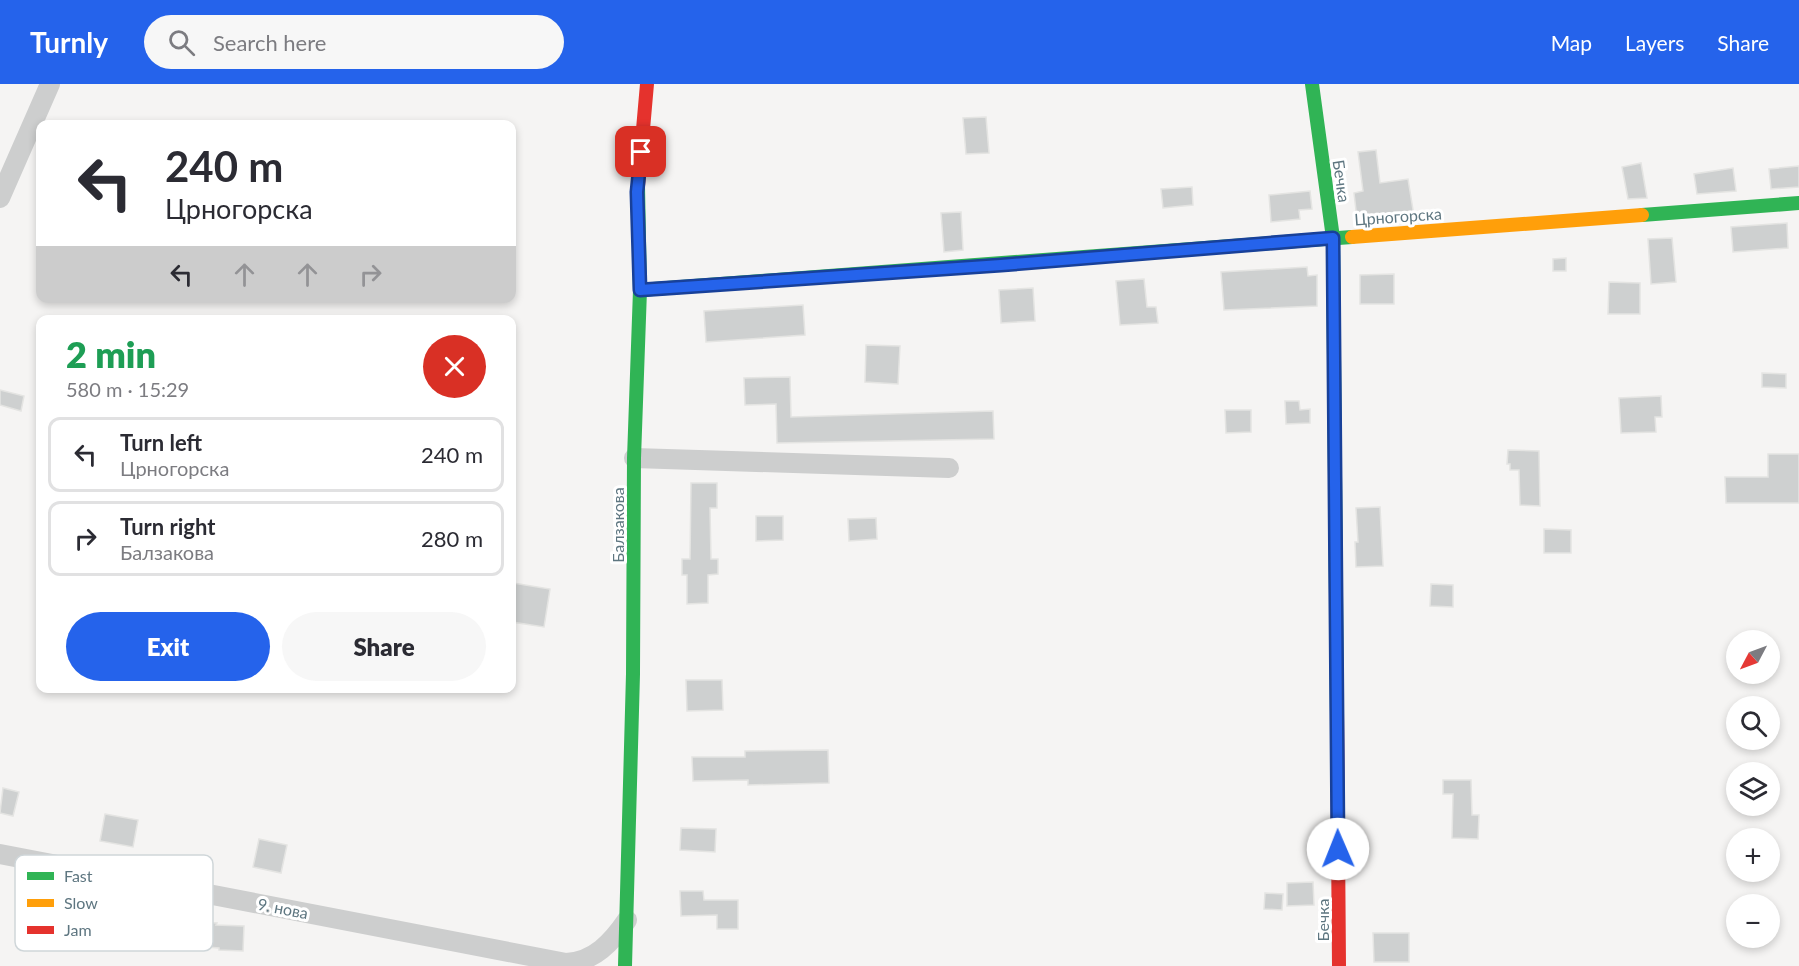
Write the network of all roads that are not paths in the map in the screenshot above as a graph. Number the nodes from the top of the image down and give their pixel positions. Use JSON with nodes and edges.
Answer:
{"nodes":[{"id":1,"x":50,"y":84,"type":"edge"},
{"id":2,"x":647,"y":84,"type":"edge"},
{"id":3,"x":1312,"y":84,"type":"edge"},
{"id":4,"x":0,"y":198,"type":"edge"},
{"id":5,"x":1799,"y":203,"type":"edge"},
{"id":6,"x":1333,"y":238,"type":"junction"},
{"id":7,"x":640,"y":290,"type":"junction"},
{"id":8,"x":634,"y":458,"type":"junction"},
{"id":9,"x":949,"y":468,"type":"dead end"},
{"id":10,"x":0,"y":854,"type":"edge"},
{"id":11,"x":15,"y":857,"type":"edge"},
{"id":12,"x":213,"y":895,"type":"edge"},
{"id":13,"x":627,"y":919,"type":"junction"},
{"id":14,"x":569,"y":964,"type":"edge"},
{"id":15,"x":626,"y":966,"type":"edge"},
{"id":16,"x":1339,"y":966,"type":"edge"}],
"edges":[{"from":1,"to":4,"type":"street"},
{"from":2,"to":7,"type":"street","name":"Балзакова"},
{"from":3,"to":6,"type":"street","name":"Бечка"},
{"from":5,"to":6,"type":"street","name":"Црногорска"},
{"from":6,"to":7,"type":"street","name":"Црногорска"},
{"from":6,"to":16,"type":"street","name":"Бечка"},
{"from":7,"to":8,"type":"street","name":"Балзакова"},
{"from":8,"to":9,"type":"street"},
{"from":8,"to":13,"type":"street","name":"Балзакова"},
{"from":10,"to":11,"type":"street","name":"9. нова"},
{"from":12,"to":14,"type":"street","name":"9. нова"},
{"from":13,"to":14,"type":"street","name":"9. нова"},
{"from":13,"to":15,"type":"street","name":"Балзакова"}]}
